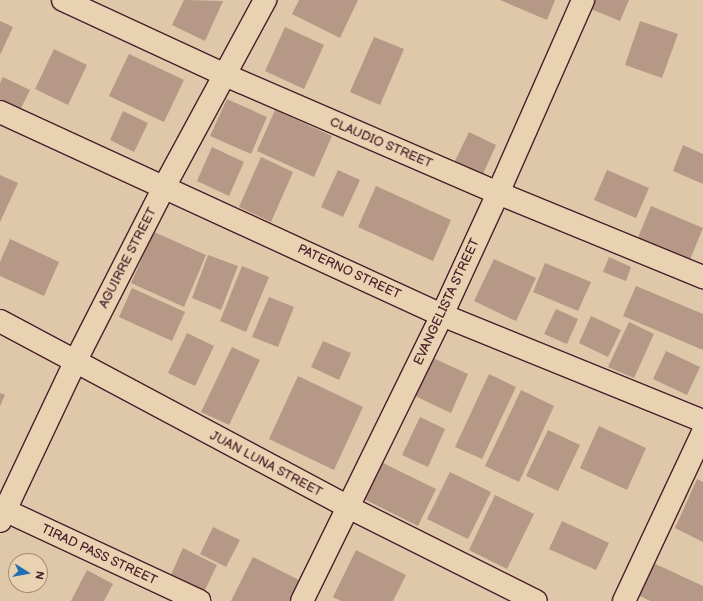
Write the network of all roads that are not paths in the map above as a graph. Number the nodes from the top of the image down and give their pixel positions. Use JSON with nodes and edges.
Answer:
{"nodes":[{"id":1,"x":63,"y":0,"type":"edge"},
{"id":2,"x":265,"y":0,"type":"edge"},
{"id":3,"x":583,"y":0,"type":"edge"},
{"id":4,"x":225,"y":75,"type":"junction"},
{"id":5,"x":0,"y":112,"type":"edge"},
{"id":6,"x":164,"y":187,"type":"junction"},
{"id":7,"x":498,"y":193,"type":"junction"},
{"id":8,"x":703,"y":277,"type":"edge"},
{"id":9,"x":442,"y":315,"type":"junction"},
{"id":10,"x":0,"y":321,"type":"edge"},
{"id":11,"x":75,"y":362,"type":"junction"},
{"id":12,"x":703,"y":421,"type":"edge"},
{"id":13,"x":703,"y":432,"type":"edge"},
{"id":14,"x":348,"y":507,"type":"junction"},
{"id":15,"x":2,"y":513,"type":"edge"},
{"id":16,"x":199,"y":601,"type":"edge"},
{"id":17,"x":302,"y":601,"type":"edge"},
{"id":18,"x":536,"y":601,"type":"edge"},
{"id":19,"x":624,"y":601,"type":"edge"}],
"edges":[{"from":1,"to":4,"type":"street","name":"CLAUDIO STREET"},
{"from":2,"to":4,"type":"street","name":"AGUIRRE STREET"},
{"from":3,"to":7,"type":"street","name":"EVANGELISTA STREET"},
{"from":4,"to":6,"type":"street","name":"AGUIRRE STREET"},
{"from":4,"to":7,"type":"street","name":"CLAUDIO STREET"},
{"from":5,"to":6,"type":"street","name":"PATERNO STREET"},
{"from":6,"to":9,"type":"street","name":"PATERNO STREET"},
{"from":6,"to":11,"type":"street","name":"AGUIRRE STREET"},
{"from":7,"to":8,"type":"street","name":"CLAUDIO STREET"},
{"from":7,"to":9,"type":"street","name":"EVANGELISTA STREET"},
{"from":9,"to":12,"type":"street","name":"PATERNO STREET"},
{"from":9,"to":14,"type":"street","name":"EVANGELISTA STREET"},
{"from":10,"to":11,"type":"street","name":"JUAN LUNA STREET"},
{"from":11,"to":14,"type":"street","name":"JUAN LUNA STREET"},
{"from":11,"to":15,"type":"street","name":"AGUIRRE STREET"},
{"from":13,"to":19,"type":"street"},
{"from":14,"to":17,"type":"street","name":"EVANGELISTA STREET"},
{"from":14,"to":18,"type":"street","name":"JUAN LUNA STREET"},
{"from":15,"to":16,"type":"street","name":"TIRAD PASS STREET"}]}
